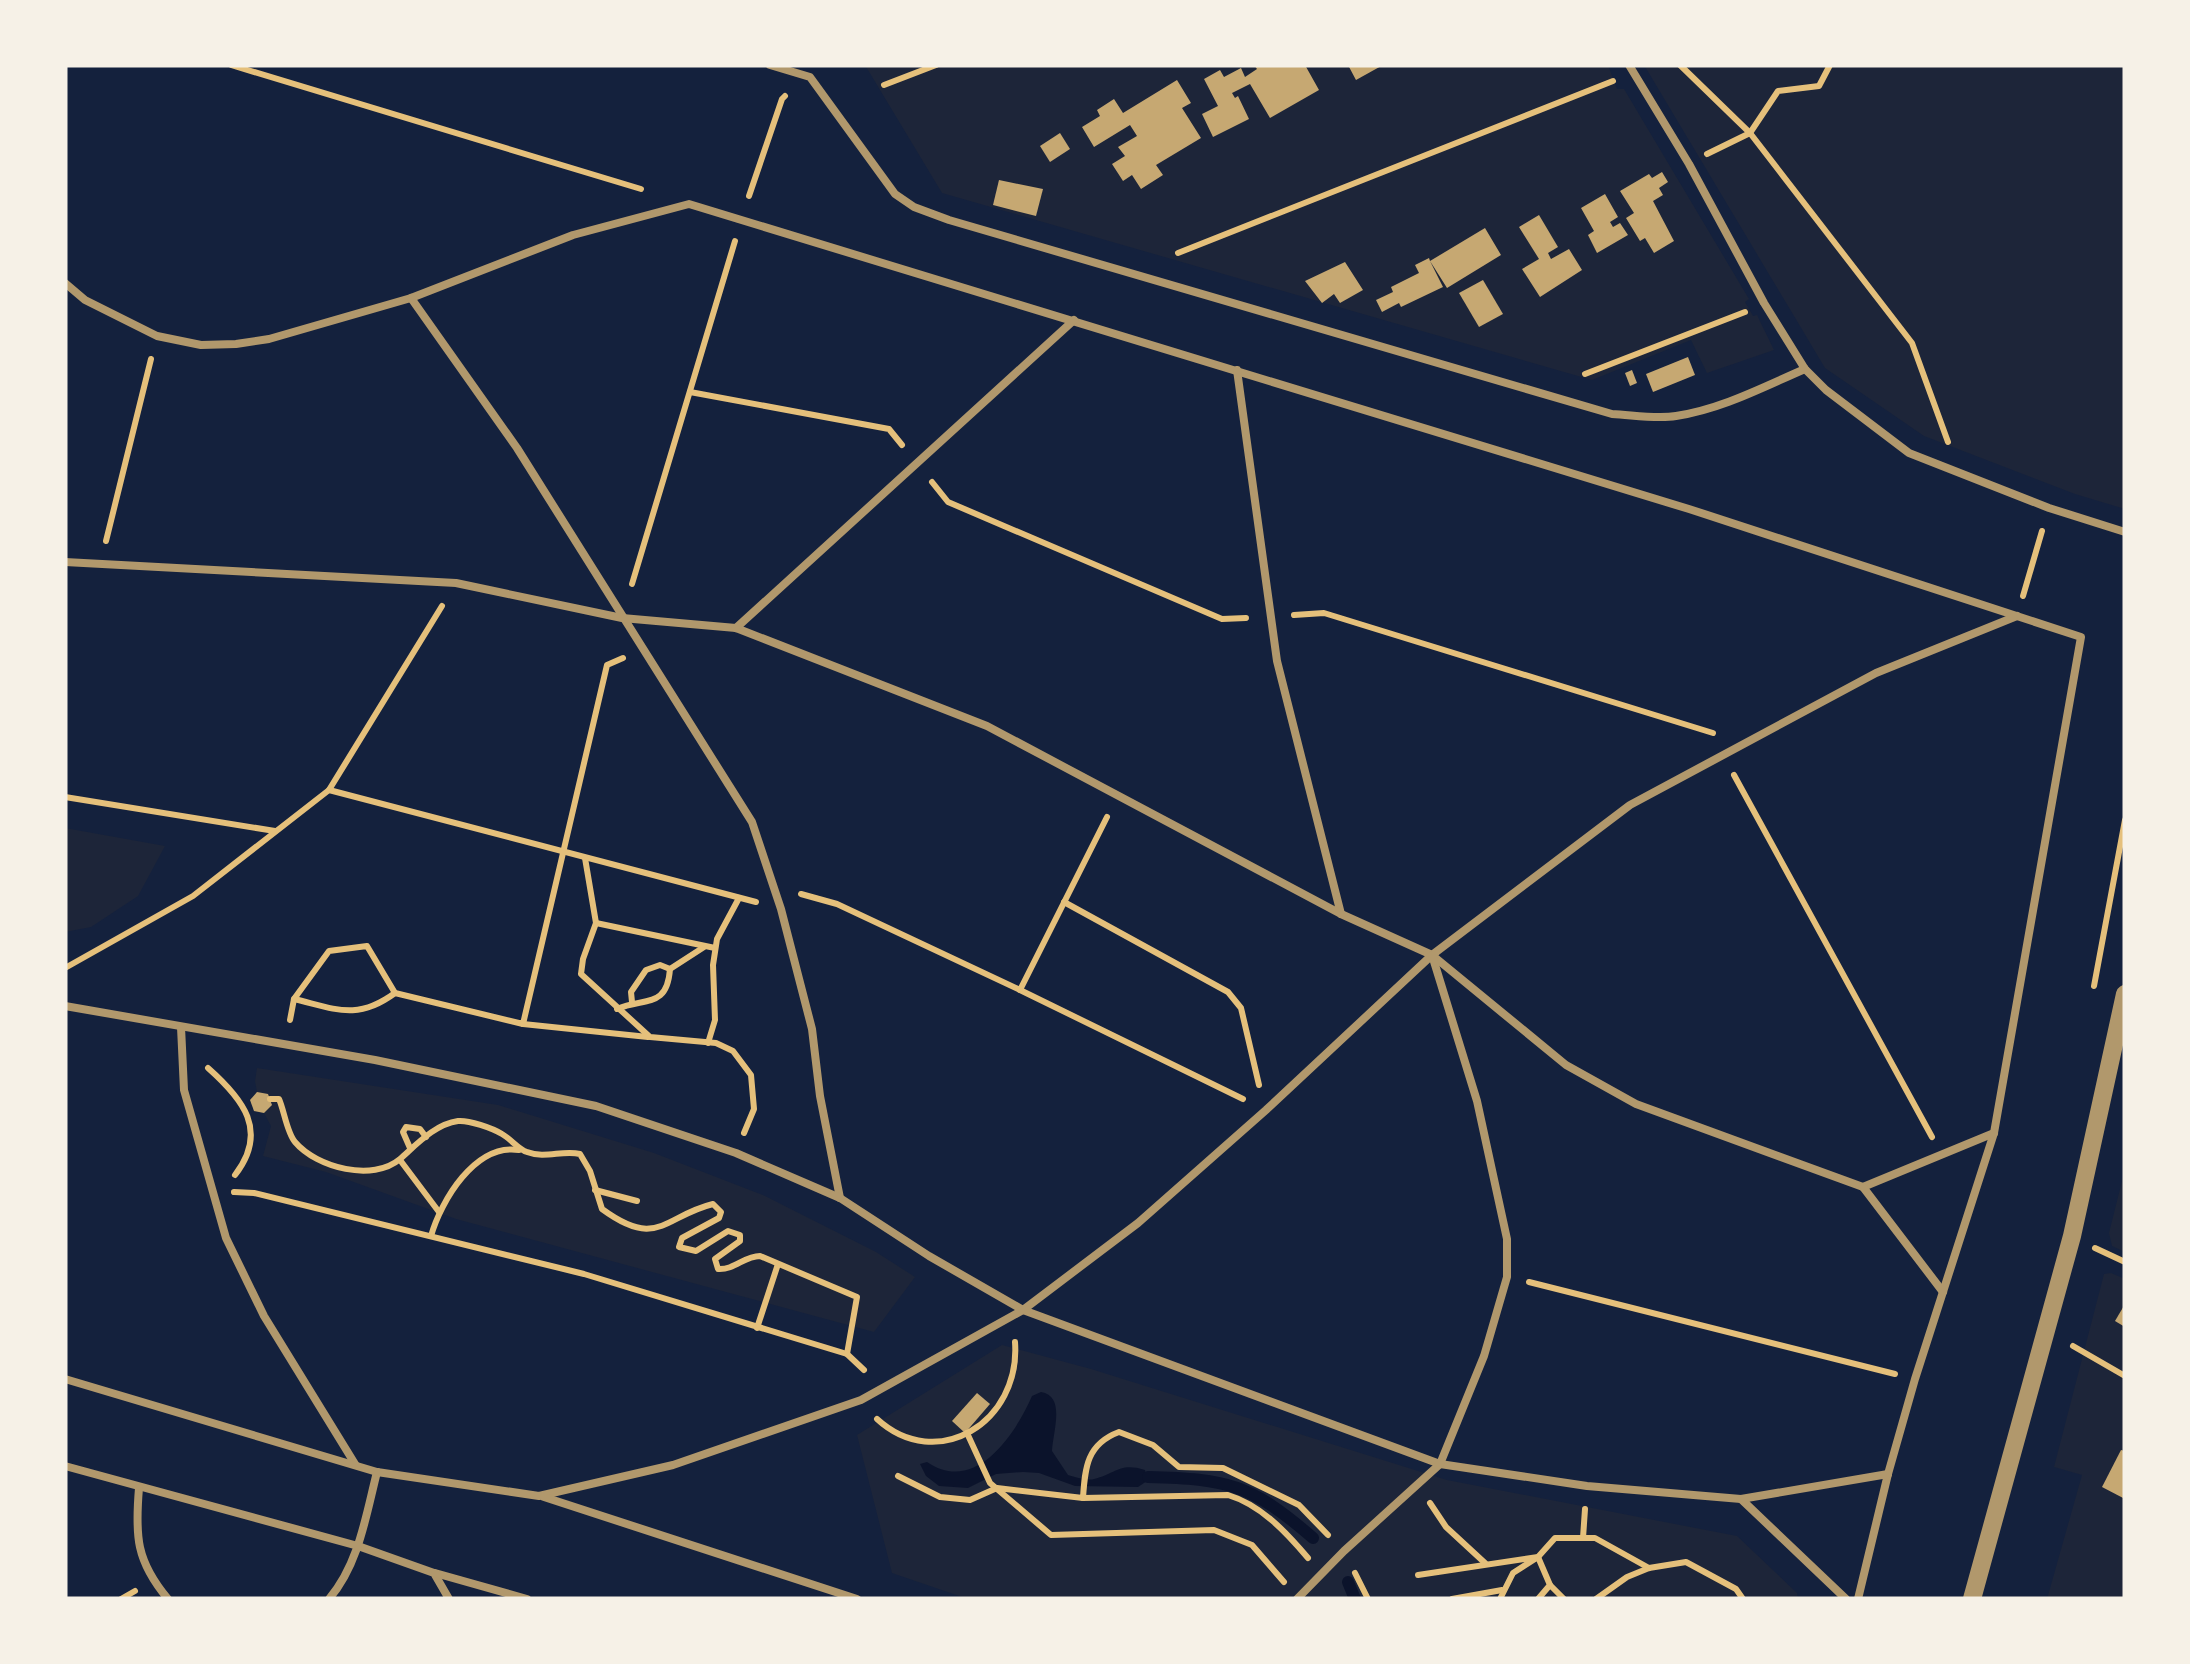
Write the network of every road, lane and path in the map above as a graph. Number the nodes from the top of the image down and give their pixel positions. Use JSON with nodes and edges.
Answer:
{"nodes":[{"id":1,"x":231,"y":65,"type":"edge"},
{"id":2,"x":770,"y":65,"type":"edge"},
{"id":3,"x":803,"y":65,"type":"edge"},
{"id":4,"x":936,"y":65,"type":"edge"},
{"id":5,"x":1628,"y":65,"type":"edge"},
{"id":6,"x":1680,"y":65,"type":"edge"},
{"id":7,"x":1830,"y":65,"type":"edge"},
{"id":8,"x":810,"y":77,"type":"junction"},
{"id":9,"x":1613,"y":81,"type":"dead end"},
{"id":10,"x":884,"y":85,"type":"dead end"},
{"id":11,"x":1750,"y":133,"type":"junction"},
{"id":12,"x":1688,"y":164,"type":"junction"},
{"id":13,"x":689,"y":204,"type":"junction"},
{"id":14,"x":741,"y":220,"type":"junction"},
{"id":15,"x":1178,"y":253,"type":"dead end"},
{"id":16,"x":65,"y":283,"type":"edge"},
{"id":17,"x":411,"y":298,"type":"junction"},
{"id":18,"x":1750,"y":310,"type":"dead end"},
{"id":19,"x":1074,"y":320,"type":"junction"},
{"id":20,"x":156,"y":336,"type":"junction"},
{"id":21,"x":1805,"y":369,"type":"junction"},
{"id":22,"x":1237,"y":370,"type":"junction"},
{"id":23,"x":1584,"y":374,"type":"dead end"},
{"id":24,"x":690,"y":392,"type":"junction"},
{"id":25,"x":917,"y":465,"type":"junction"},
{"id":26,"x":1962,"y":473,"type":"junction"},
{"id":27,"x":2125,"y":532,"type":"edge"},
{"id":28,"x":2037,"y":548,"type":"dead end"},
{"id":29,"x":65,"y":562,"type":"edge"},
{"id":30,"x":99,"y":566,"type":"junction"},
{"id":31,"x":456,"y":583,"type":"junction"},
{"id":32,"x":1271,"y":616,"type":"junction"},
{"id":33,"x":2017,"y":616,"type":"junction"},
{"id":34,"x":622,"y":618,"type":"junction"},
{"id":35,"x":736,"y":628,"type":"junction"},
{"id":36,"x":643,"y":651,"type":"junction"},
{"id":37,"x":1748,"y":744,"type":"junction"},
{"id":38,"x":1724,"y":756,"type":"junction"},
{"id":39,"x":329,"y":790,"type":"junction"},
{"id":40,"x":1119,"y":794,"type":"junction"},
{"id":41,"x":65,"y":798,"type":"edge"},
{"id":42,"x":2125,"y":820,"type":"edge"},
{"id":43,"x":276,"y":831,"type":"junction"},
{"id":44,"x":564,"y":852,"type":"junction"},
{"id":45,"x":585,"y":858,"type":"junction"},
{"id":46,"x":776,"y":892,"type":"junction"},
{"id":47,"x":738,"y":898,"type":"junction"},
{"id":48,"x":1064,"y":902,"type":"junction"},
{"id":49,"x":781,"y":909,"type":"junction"},
{"id":50,"x":1340,"y":914,"type":"junction"},
{"id":51,"x":596,"y":923,"type":"junction"},
{"id":52,"x":704,"y":946,"type":"junction"},
{"id":53,"x":715,"y":948,"type":"junction"},
{"id":54,"x":1432,"y":955,"type":"junction"},
{"id":55,"x":65,"y":968,"type":"edge"},
{"id":56,"x":670,"y":969,"type":"junction"},
{"id":57,"x":1020,"y":990,"type":"junction"},
{"id":58,"x":395,"y":993,"type":"junction"},
{"id":59,"x":2125,"y":994,"type":"edge"},
{"id":60,"x":294,"y":999,"type":"junction"},
{"id":61,"x":2092,"y":1000,"type":"dead end"},
{"id":62,"x":632,"y":1002,"type":"junction"},
{"id":63,"x":65,"y":1006,"type":"edge"},
{"id":64,"x":618,"y":1009,"type":"junction"},
{"id":65,"x":524,"y":1024,"type":"junction"},
{"id":66,"x":180,"y":1027,"type":"junction"},
{"id":67,"x":650,"y":1037,"type":"junction"},
{"id":68,"x":708,"y":1044,"type":"junction"},
{"id":69,"x":286,"y":1045,"type":"junction"},
{"id":70,"x":182,"y":1056,"type":"junction"},
{"id":71,"x":270,"y":1099,"type":"dead end"},
{"id":72,"x":1266,"y":1110,"type":"junction"},
{"id":73,"x":1994,"y":1133,"type":"junction"},
{"id":74,"x":426,"y":1137,"type":"junction"},
{"id":75,"x":410,"y":1148,"type":"junction"},
{"id":76,"x":525,"y":1152,"type":"junction"},
{"id":77,"x":736,"y":1153,"type":"junction"},
{"id":78,"x":1940,"y":1153,"type":"junction"},
{"id":79,"x":400,"y":1160,"type":"junction"},
{"id":80,"x":1862,"y":1187,"type":"junction"},
{"id":81,"x":595,"y":1190,"type":"junction"},
{"id":82,"x":217,"y":1194,"type":"junction"},
{"id":83,"x":840,"y":1198,"type":"junction"},
{"id":84,"x":637,"y":1202,"type":"dead end"},
{"id":85,"x":440,"y":1212,"type":"junction"},
{"id":86,"x":431,"y":1236,"type":"junction"},
{"id":87,"x":778,"y":1264,"type":"junction"},
{"id":88,"x":1506,"y":1276,"type":"junction"},
{"id":89,"x":1943,"y":1292,"type":"junction"},
{"id":90,"x":1022,"y":1310,"type":"junction"},
{"id":91,"x":1007,"y":1318,"type":"junction"},
{"id":92,"x":757,"y":1328,"type":"junction"},
{"id":93,"x":2084,"y":1352,"type":"dead end"},
{"id":94,"x":847,"y":1354,"type":"junction"},
{"id":95,"x":2125,"y":1376,"type":"edge"},
{"id":96,"x":65,"y":1378,"type":"edge"},
{"id":97,"x":1915,"y":1379,"type":"junction"},
{"id":98,"x":884,"y":1387,"type":"junction"},
{"id":99,"x":861,"y":1400,"type":"junction"},
{"id":100,"x":967,"y":1434,"type":"junction"},
{"id":101,"x":354,"y":1464,"type":"junction"},
{"id":102,"x":1440,"y":1464,"type":"junction"},
{"id":103,"x":67,"y":1468,"type":"edge"},
{"id":104,"x":377,"y":1472,"type":"junction"},
{"id":105,"x":1888,"y":1474,"type":"junction"},
{"id":106,"x":898,"y":1476,"type":"dead end"},
{"id":107,"x":1417,"y":1484,"type":"junction"},
{"id":108,"x":993,"y":1486,"type":"junction"},
{"id":109,"x":139,"y":1488,"type":"junction"},
{"id":110,"x":1083,"y":1494,"type":"junction"},
{"id":111,"x":539,"y":1496,"type":"junction"},
{"id":112,"x":1741,"y":1499,"type":"junction"},
{"id":113,"x":358,"y":1546,"type":"junction"},
{"id":114,"x":1344,"y":1551,"type":"junction"},
{"id":115,"x":1538,"y":1558,"type":"junction"},
{"id":116,"x":1486,"y":1564,"type":"junction"},
{"id":117,"x":1649,"y":1568,"type":"junction"},
{"id":118,"x":434,"y":1573,"type":"junction"},
{"id":119,"x":1321,"y":1574,"type":"junction"},
{"id":120,"x":1418,"y":1575,"type":"dead end"},
{"id":121,"x":1550,"y":1585,"type":"junction"},
{"id":122,"x":1501,"y":1594,"type":"edge"},
{"id":123,"x":168,"y":1599,"type":"edge"},
{"id":124,"x":329,"y":1599,"type":"edge"},
{"id":125,"x":449,"y":1599,"type":"edge"},
{"id":126,"x":528,"y":1599,"type":"edge"},
{"id":127,"x":857,"y":1599,"type":"edge"},
{"id":128,"x":1297,"y":1599,"type":"edge"},
{"id":129,"x":1368,"y":1599,"type":"edge"},
{"id":130,"x":1452,"y":1599,"type":"edge"},
{"id":131,"x":1538,"y":1599,"type":"edge"},
{"id":132,"x":1564,"y":1599,"type":"edge"},
{"id":133,"x":1596,"y":1599,"type":"edge"},
{"id":134,"x":1743,"y":1599,"type":"edge"},
{"id":135,"x":1846,"y":1599,"type":"edge"},
{"id":136,"x":1858,"y":1599,"type":"edge"},
{"id":137,"x":1972,"y":1599,"type":"edge"}],
"edges":[{"from":1,"to":13,"type":"path"},
{"from":2,"to":8,"type":"lane"},
{"from":3,"to":8,"type":"lane"},
{"from":4,"to":10,"type":"path"},
{"from":5,"to":12,"type":"lane"},
{"from":6,"to":11,"type":"path"},
{"from":7,"to":11,"type":"path"},
{"from":8,"to":14,"type":"path"},
{"from":8,"to":21,"type":"lane"},
{"from":9,"to":15,"type":"path"},
{"from":11,"to":12,"type":"path"},
{"from":11,"to":26,"type":"path"},
{"from":12,"to":21,"type":"lane"},
{"from":13,"to":14,"type":"lane"},
{"from":13,"to":17,"type":"lane"},
{"from":14,"to":19,"type":"lane"},
{"from":14,"to":24,"type":"path"},
{"from":16,"to":20,"type":"lane"},
{"from":17,"to":20,"type":"lane"},
{"from":17,"to":34,"type":"lane"},
{"from":18,"to":23,"type":"path"},
{"from":19,"to":22,"type":"lane"},
{"from":19,"to":25,"type":"lane"},
{"from":20,"to":30,"type":"path"},
{"from":21,"to":26,"type":"lane"},
{"from":22,"to":32,"type":"lane"},
{"from":22,"to":33,"type":"lane"},
{"from":24,"to":25,"type":"path"},
{"from":24,"to":34,"type":"path"},
{"from":25,"to":32,"type":"path"},
{"from":25,"to":35,"type":"lane"},
{"from":26,"to":27,"type":"lane"},
{"from":28,"to":33,"type":"path"},
{"from":29,"to":30,"type":"lane"},
{"from":30,"to":31,"type":"lane"},
{"from":31,"to":34,"type":"lane"},
{"from":31,"to":39,"type":"path"},
{"from":32,"to":37,"type":"path"},
{"from":32,"to":50,"type":"lane"},
{"from":33,"to":37,"type":"lane"},
{"from":33,"to":73,"type":"lane"},
{"from":34,"to":35,"type":"lane"},
{"from":34,"to":36,"type":"lane"},
{"from":35,"to":40,"type":"lane"},
{"from":36,"to":44,"type":"path"},
{"from":36,"to":46,"type":"lane"},
{"from":37,"to":38,"type":"lane"},
{"from":38,"to":54,"type":"lane"},
{"from":38,"to":78,"type":"path"},
{"from":39,"to":43,"type":"path"},
{"from":39,"to":44,"type":"path"},
{"from":40,"to":48,"type":"path"},
{"from":40,"to":50,"type":"lane"},
{"from":41,"to":43,"type":"path"},
{"from":42,"to":61,"type":"path"},
{"from":43,"to":55,"type":"path"},
{"from":44,"to":45,"type":"path"},
{"from":44,"to":65,"type":"path"},
{"from":45,"to":47,"type":"path"},
{"from":45,"to":51,"type":"path"},
{"from":46,"to":49,"type":"lane"},
{"from":46,"to":57,"type":"path"},
{"from":47,"to":49,"type":"path"},
{"from":47,"to":53,"type":"path"},
{"from":48,"to":57,"type":"path"},
{"from":48,"to":72,"type":"path"},
{"from":49,"to":83,"type":"lane"},
{"from":50,"to":54,"type":"lane"},
{"from":51,"to":52,"type":"path"},
{"from":51,"to":64,"type":"path"},
{"from":52,"to":53,"type":"path"},
{"from":52,"to":56,"type":"path"},
{"from":53,"to":68,"type":"path"},
{"from":54,"to":72,"type":"lane"},
{"from":54,"to":80,"type":"lane"},
{"from":54,"to":88,"type":"lane"},
{"from":56,"to":62,"type":"path"},
{"from":56,"to":62,"type":"path"},
{"from":57,"to":72,"type":"path"},
{"from":58,"to":60,"type":"path"},
{"from":58,"to":60,"type":"path"},
{"from":58,"to":65,"type":"path"},
{"from":59,"to":137,"type":"street"},
{"from":60,"to":69,"type":"path"},
{"from":62,"to":64,"type":"path"},
{"from":63,"to":66,"type":"lane"},
{"from":64,"to":67,"type":"path"},
{"from":65,"to":67,"type":"path"},
{"from":66,"to":69,"type":"lane"},
{"from":66,"to":70,"type":"lane"},
{"from":67,"to":68,"type":"path"},
{"from":68,"to":77,"type":"path"},
{"from":69,"to":77,"type":"lane"},
{"from":70,"to":82,"type":"lane"},
{"from":70,"to":82,"type":"path"},
{"from":71,"to":79,"type":"path"},
{"from":72,"to":90,"type":"lane"},
{"from":73,"to":78,"type":"lane"},
{"from":73,"to":89,"type":"lane"},
{"from":74,"to":75,"type":"path"},
{"from":74,"to":75,"type":"path"},
{"from":74,"to":76,"type":"path"},
{"from":75,"to":79,"type":"path"},
{"from":76,"to":81,"type":"path"},
{"from":76,"to":85,"type":"path"},
{"from":77,"to":83,"type":"lane"},
{"from":78,"to":80,"type":"lane"},
{"from":79,"to":85,"type":"path"},
{"from":80,"to":89,"type":"lane"},
{"from":81,"to":84,"type":"path"},
{"from":81,"to":87,"type":"path"},
{"from":82,"to":86,"type":"path"},
{"from":82,"to":101,"type":"lane"},
{"from":83,"to":90,"type":"lane"},
{"from":85,"to":86,"type":"path"},
{"from":86,"to":92,"type":"path"},
{"from":87,"to":92,"type":"path"},
{"from":87,"to":94,"type":"path"},
{"from":88,"to":97,"type":"path"},
{"from":88,"to":102,"type":"lane"},
{"from":89,"to":97,"type":"lane"},
{"from":90,"to":91,"type":"lane"},
{"from":90,"to":102,"type":"lane"},
{"from":91,"to":98,"type":"lane"},
{"from":91,"to":100,"type":"path"},
{"from":92,"to":94,"type":"path"},
{"from":93,"to":95,"type":"path"},
{"from":94,"to":98,"type":"path"},
{"from":96,"to":101,"type":"lane"},
{"from":97,"to":105,"type":"lane"},
{"from":98,"to":99,"type":"lane"},
{"from":99,"to":100,"type":"path"},
{"from":99,"to":111,"type":"lane"},
{"from":100,"to":108,"type":"path"},
{"from":101,"to":104,"type":"lane"},
{"from":102,"to":107,"type":"lane"},
{"from":102,"to":112,"type":"lane"},
{"from":103,"to":109,"type":"lane"},
{"from":104,"to":111,"type":"lane"},
{"from":104,"to":113,"type":"lane"},
{"from":105,"to":112,"type":"lane"},
{"from":105,"to":136,"type":"lane"},
{"from":106,"to":108,"type":"path"},
{"from":107,"to":114,"type":"lane"},
{"from":107,"to":116,"type":"path"},
{"from":108,"to":110,"type":"path"},
{"from":108,"to":128,"type":"path"},
{"from":109,"to":113,"type":"lane"},
{"from":109,"to":123,"type":"lane"},
{"from":110,"to":114,"type":"path"},
{"from":110,"to":119,"type":"path"},
{"from":111,"to":127,"type":"lane"},
{"from":112,"to":135,"type":"lane"},
{"from":113,"to":118,"type":"lane"},
{"from":113,"to":124,"type":"lane"},
{"from":114,"to":119,"type":"lane"},
{"from":114,"to":129,"type":"path"},
{"from":115,"to":116,"type":"path"},
{"from":115,"to":117,"type":"path"},
{"from":115,"to":121,"type":"path"},
{"from":115,"to":122,"type":"path"},
{"from":116,"to":120,"type":"path"},
{"from":117,"to":133,"type":"path"},
{"from":117,"to":134,"type":"path"},
{"from":118,"to":125,"type":"lane"},
{"from":118,"to":126,"type":"lane"},
{"from":119,"to":128,"type":"lane"},
{"from":121,"to":131,"type":"path"},
{"from":121,"to":132,"type":"path"},
{"from":122,"to":130,"type":"path"}]}
